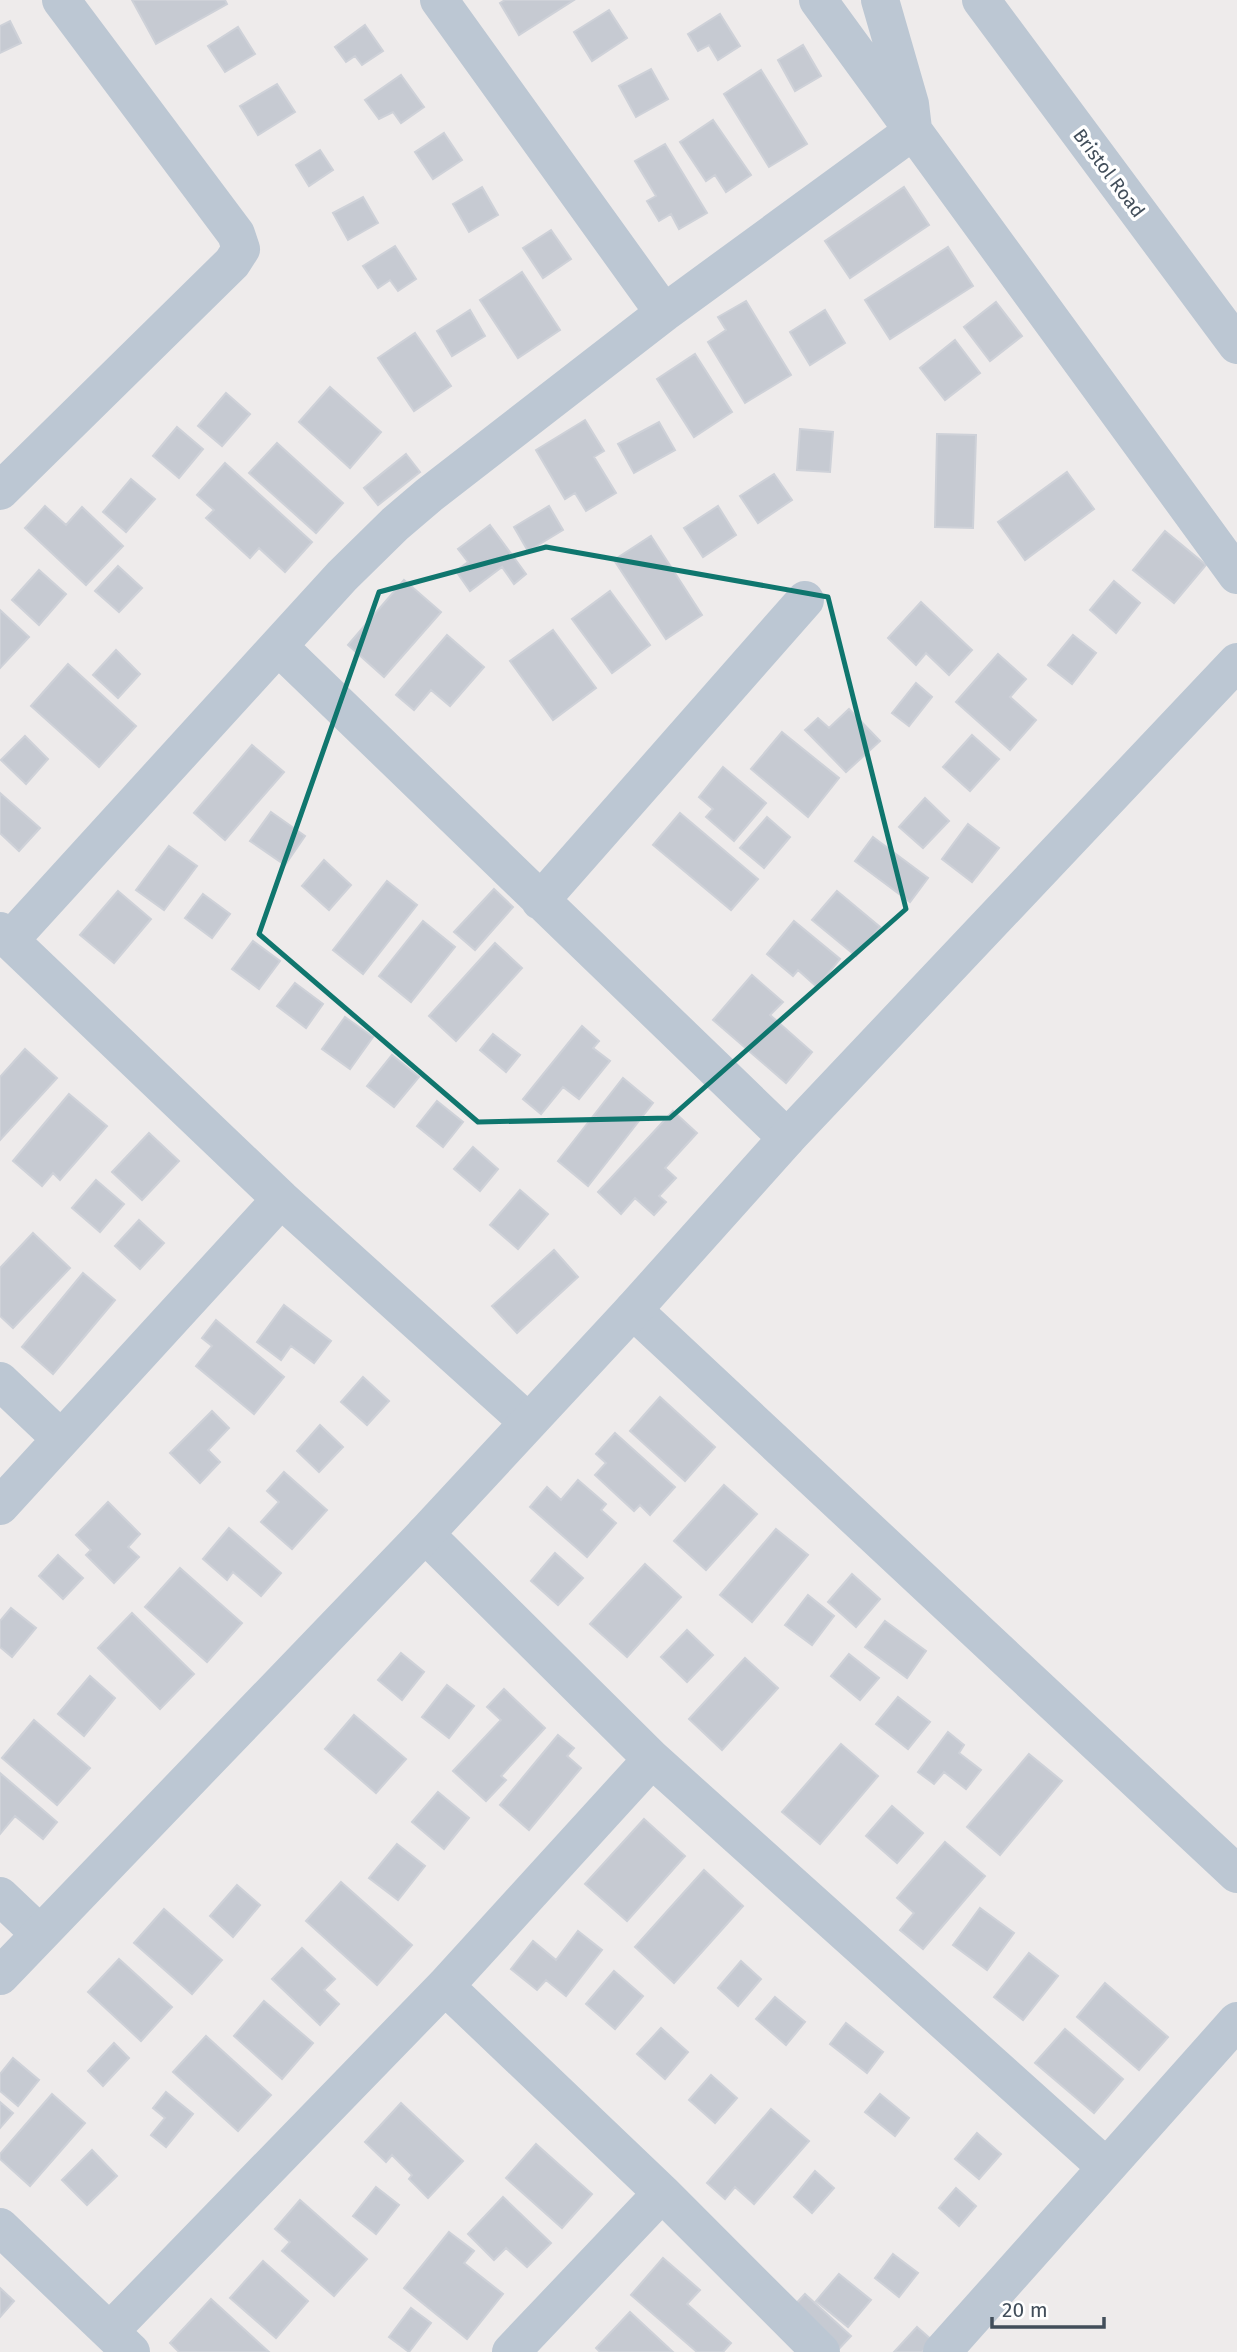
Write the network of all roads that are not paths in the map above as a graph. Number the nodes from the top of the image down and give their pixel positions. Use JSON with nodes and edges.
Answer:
{"nodes":[{"id":1,"x":61,"y":0,"type":"edge"},
{"id":2,"x":439,"y":0,"type":"edge"},
{"id":3,"x":818,"y":0,"type":"edge"},
{"id":4,"x":880,"y":0,"type":"edge"},
{"id":5,"x":981,"y":0,"type":"edge"},
{"id":6,"x":913,"y":129,"type":"junction"},
{"id":7,"x":664,"y":313,"type":"junction"},
{"id":8,"x":1237,"y":345,"type":"edge"},
{"id":9,"x":0,"y":491,"type":"edge"},
{"id":10,"x":1237,"y":575,"type":"edge"},
{"id":11,"x":805,"y":600,"type":"dead end"},
{"id":12,"x":279,"y":647,"type":"junction"},
{"id":13,"x":1237,"y":662,"type":"edge"},
{"id":14,"x":540,"y":901,"type":"junction"},
{"id":15,"x":5,"y":935,"type":"edge"},
{"id":16,"x":787,"y":1138,"type":"junction"},
{"id":17,"x":281,"y":1199,"type":"junction"},
{"id":18,"x":633,"y":1310,"type":"junction"},
{"id":19,"x":0,"y":1381,"type":"edge"},
{"id":20,"x":528,"y":1422,"type":"junction"},
{"id":21,"x":60,"y":1438,"type":"junction"},
{"id":22,"x":0,"y":1506,"type":"edge"},
{"id":23,"x":425,"y":1534,"type":"junction"},
{"id":24,"x":652,"y":1759,"type":"junction"},
{"id":25,"x":1237,"y":1874,"type":"edge"},
{"id":26,"x":0,"y":1896,"type":"edge"},
{"id":27,"x":39,"y":1933,"type":"junction"},
{"id":28,"x":0,"y":1976,"type":"edge"},
{"id":29,"x":444,"y":1986,"type":"junction"},
{"id":30,"x":1237,"y":2021,"type":"edge"},
{"id":31,"x":1106,"y":2167,"type":"junction"},
{"id":32,"x":662,"y":2193,"type":"junction"},
{"id":33,"x":0,"y":2227,"type":"edge"},
{"id":34,"x":120,"y":2342,"type":"edge"},
{"id":35,"x":511,"y":2352,"type":"edge"},
{"id":36,"x":821,"y":2352,"type":"edge"},
{"id":37,"x":942,"y":2352,"type":"edge"}],
"edges":[{"from":1,"to":9,"type":"street"},
{"from":2,"to":7,"type":"street"},
{"from":3,"to":6,"type":"street"},
{"from":4,"to":6,"type":"street"},
{"from":5,"to":8,"type":"street","name":"Bristol Road"},
{"from":6,"to":7,"type":"street"},
{"from":6,"to":10,"type":"street"},
{"from":7,"to":12,"type":"street"},
{"from":11,"to":14,"type":"street"},
{"from":12,"to":14,"type":"street"},
{"from":12,"to":15,"type":"street"},
{"from":13,"to":16,"type":"street"},
{"from":14,"to":16,"type":"street"},
{"from":15,"to":17,"type":"street"},
{"from":16,"to":18,"type":"street"},
{"from":17,"to":20,"type":"street"},
{"from":17,"to":21,"type":"street"},
{"from":18,"to":20,"type":"street"},
{"from":18,"to":25,"type":"street"},
{"from":19,"to":21,"type":"street"},
{"from":20,"to":23,"type":"street"},
{"from":21,"to":22,"type":"street"},
{"from":23,"to":24,"type":"street"},
{"from":23,"to":27,"type":"street"},
{"from":24,"to":29,"type":"street"},
{"from":24,"to":31,"type":"street"},
{"from":26,"to":27,"type":"street"},
{"from":27,"to":28,"type":"street"},
{"from":29,"to":32,"type":"street"},
{"from":29,"to":34,"type":"street"},
{"from":30,"to":31,"type":"street"},
{"from":31,"to":37,"type":"street"},
{"from":32,"to":35,"type":"street"},
{"from":32,"to":36,"type":"street"},
{"from":33,"to":34,"type":"street"}]}
